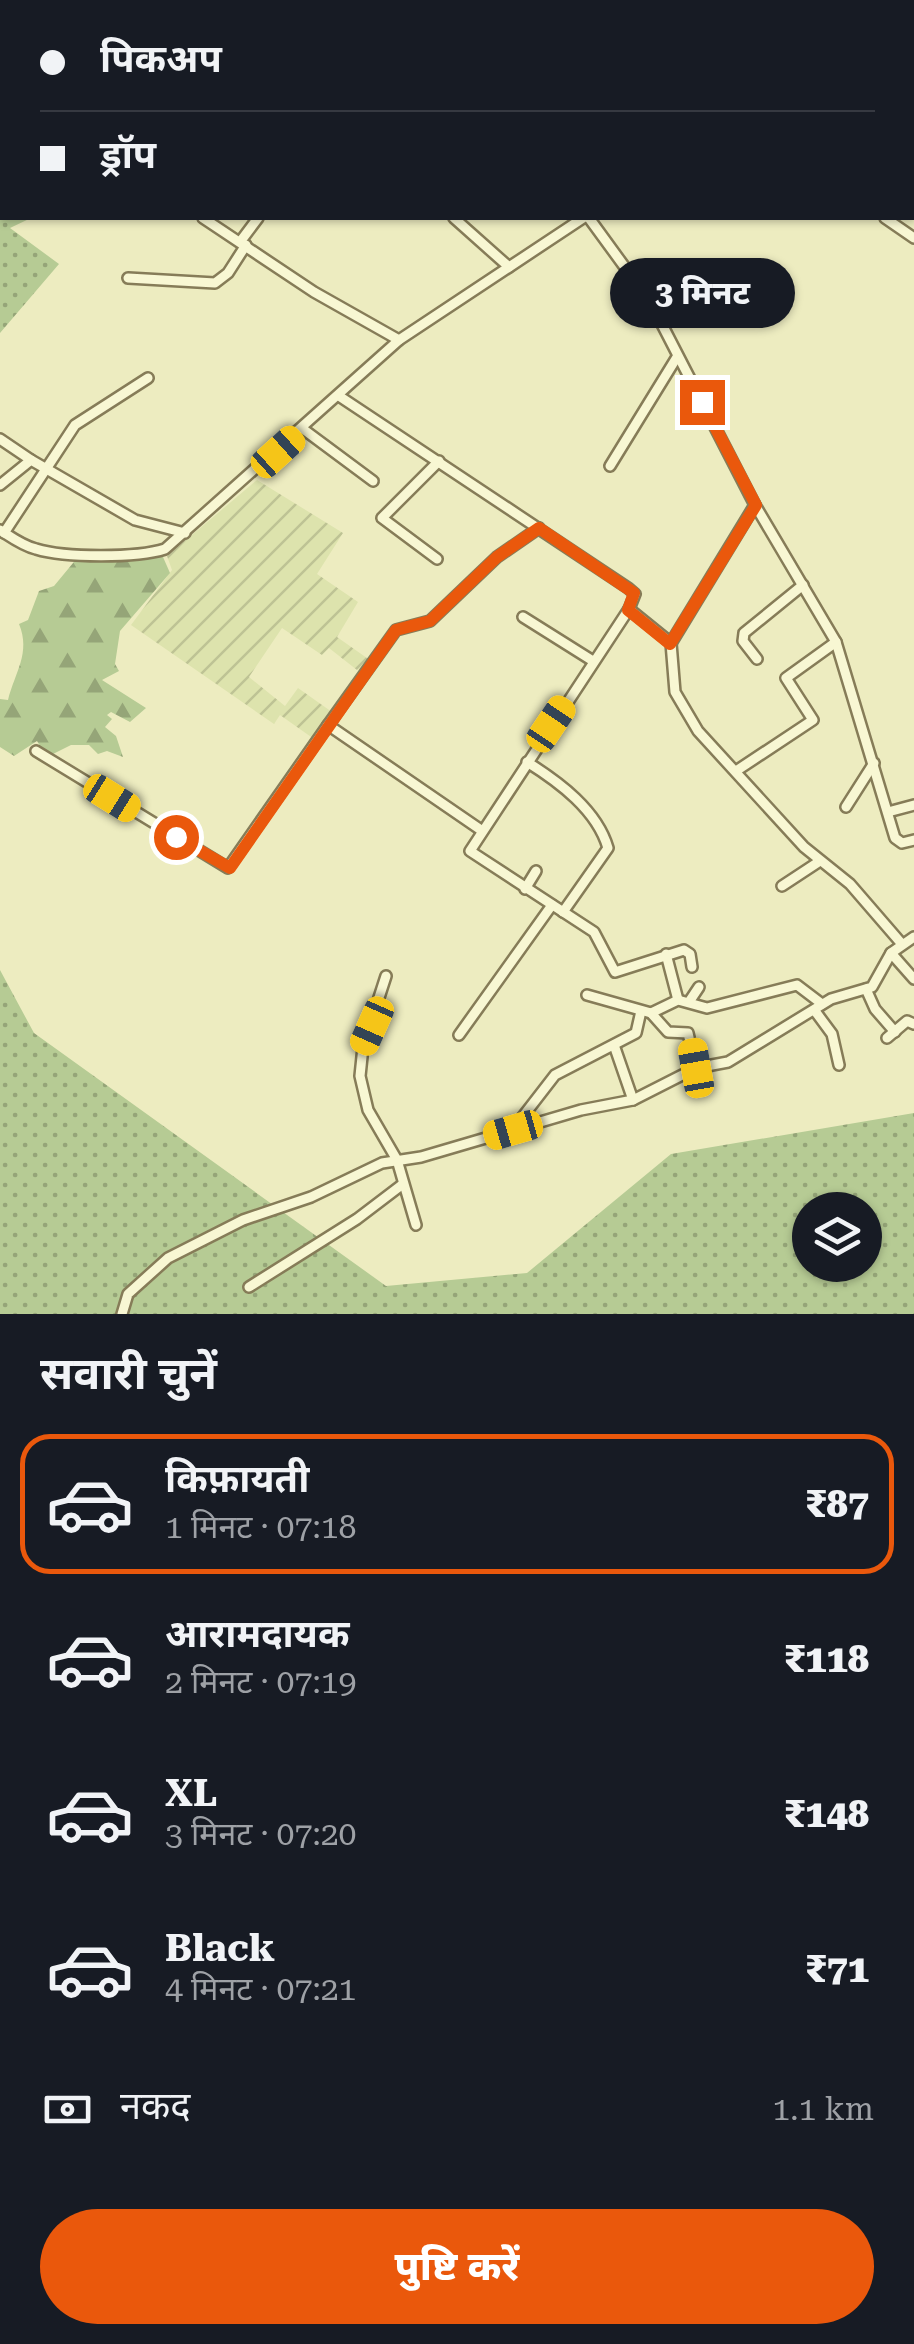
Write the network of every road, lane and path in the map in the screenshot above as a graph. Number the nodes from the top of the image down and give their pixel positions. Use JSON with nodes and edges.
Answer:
{"nodes":[{"id":1,"x":257,"y":220,"type":"edge"},
{"id":2,"x":456,"y":220,"type":"edge"},
{"id":3,"x":583,"y":220,"type":"edge"},
{"id":4,"x":588,"y":220,"type":"edge"},
{"id":5,"x":888,"y":220,"type":"edge"},
{"id":6,"x":220,"y":223,"type":"edge"},
{"id":7,"x":914,"y":238,"type":"edge"},
{"id":8,"x":243,"y":244,"type":"junction"},
{"id":9,"x":509,"y":267,"type":"junction"},
{"id":10,"x":128,"y":278,"type":"dead end"},
{"id":11,"x":399,"y":340,"type":"junction"},
{"id":12,"x":677,"y":357,"type":"junction"},
{"id":13,"x":148,"y":378,"type":"dead end"},
{"id":14,"x":339,"y":396,"type":"junction"},
{"id":15,"x":303,"y":429,"type":"junction"},
{"id":16,"x":0,"y":439,"type":"edge"},
{"id":17,"x":31,"y":460,"type":"junction"},
{"id":18,"x":439,"y":461,"type":"junction"},
{"id":19,"x":610,"y":466,"type":"dead end"},
{"id":20,"x":46,"y":468,"type":"junction"},
{"id":21,"x":372,"y":480,"type":"dead end"},
{"id":22,"x":0,"y":485,"type":"edge"},
{"id":23,"x":756,"y":505,"type":"junction"},
{"id":24,"x":539,"y":528,"type":"junction"},
{"id":25,"x":2,"y":532,"type":"edge"},
{"id":26,"x":185,"y":533,"type":"junction"},
{"id":27,"x":437,"y":559,"type":"dead end"},
{"id":28,"x":803,"y":585,"type":"junction"},
{"id":29,"x":628,"y":610,"type":"junction"},
{"id":30,"x":524,"y":617,"type":"dead end"},
{"id":31,"x":836,"y":642,"type":"junction"},
{"id":32,"x":670,"y":644,"type":"junction"},
{"id":33,"x":757,"y":659,"type":"dead end"},
{"id":34,"x":593,"y":661,"type":"junction"},
{"id":35,"x":328,"y":726,"type":"junction"},
{"id":36,"x":36,"y":751,"type":"dead end"},
{"id":37,"x":526,"y":762,"type":"junction"},
{"id":38,"x":874,"y":762,"type":"junction"},
{"id":39,"x":736,"y":771,"type":"junction"},
{"id":40,"x":914,"y":805,"type":"edge"},
{"id":41,"x":846,"y":807,"type":"dead end"},
{"id":42,"x":888,"y":812,"type":"junction"},
{"id":43,"x":481,"y":830,"type":"junction"},
{"id":44,"x":912,"y":841,"type":"edge"},
{"id":45,"x":914,"y":853,"type":"edge"},
{"id":46,"x":820,"y":862,"type":"junction"},
{"id":47,"x":536,"y":872,"type":"dead end"},
{"id":48,"x":782,"y":886,"type":"dead end"},
{"id":49,"x":525,"y":888,"type":"junction"},
{"id":50,"x":552,"y":906,"type":"junction"},
{"id":51,"x":563,"y":912,"type":"junction"},
{"id":52,"x":914,"y":937,"type":"edge"},
{"id":53,"x":901,"y":943,"type":"junction"},
{"id":54,"x":891,"y":953,"type":"junction"},
{"id":55,"x":666,"y":954,"type":"junction"},
{"id":56,"x":692,"y":967,"type":"dead end"},
{"id":57,"x":386,"y":976,"type":"dead end"},
{"id":58,"x":914,"y":979,"type":"edge"},
{"id":59,"x":699,"y":987,"type":"dead end"},
{"id":60,"x":866,"y":988,"type":"junction"},
{"id":61,"x":587,"y":995,"type":"dead end"},
{"id":62,"x":684,"y":1001,"type":"junction"},
{"id":63,"x":819,"y":1008,"type":"junction"},
{"id":64,"x":646,"y":1012,"type":"junction"},
{"id":65,"x":914,"y":1024,"type":"edge"},
{"id":66,"x":459,"y":1035,"type":"dead end"},
{"id":67,"x":614,"y":1045,"type":"junction"},
{"id":68,"x":839,"y":1066,"type":"dead end"},
{"id":69,"x":696,"y":1068,"type":"junction"},
{"id":70,"x":633,"y":1100,"type":"junction"},
{"id":71,"x":513,"y":1130,"type":"junction"},
{"id":72,"x":397,"y":1160,"type":"junction"},
{"id":73,"x":402,"y":1184,"type":"junction"},
{"id":74,"x":416,"y":1225,"type":"dead end"},
{"id":75,"x":249,"y":1287,"type":"dead end"},
{"id":76,"x":122,"y":1314,"type":"edge"}],
"edges":[{"from":1,"to":8,"type":"street"},
{"from":2,"to":9,"type":"street"},
{"from":3,"to":9,"type":"street"},
{"from":4,"to":12,"type":"street"},
{"from":5,"to":7,"type":"street"},
{"from":6,"to":8,"type":"street"},
{"from":8,"to":10,"type":"street"},
{"from":8,"to":11,"type":"street"},
{"from":9,"to":11,"type":"street"},
{"from":11,"to":14,"type":"street"},
{"from":12,"to":19,"type":"street"},
{"from":12,"to":23,"type":"street"},
{"from":13,"to":20,"type":"street"},
{"from":14,"to":15,"type":"street"},
{"from":14,"to":18,"type":"street"},
{"from":15,"to":21,"type":"street"},
{"from":15,"to":26,"type":"street"},
{"from":16,"to":17,"type":"street"},
{"from":17,"to":20,"type":"street"},
{"from":17,"to":22,"type":"street"},
{"from":18,"to":24,"type":"street"},
{"from":18,"to":27,"type":"street"},
{"from":20,"to":25,"type":"street"},
{"from":20,"to":26,"type":"street"},
{"from":23,"to":28,"type":"street"},
{"from":23,"to":32,"type":"street"},
{"from":24,"to":29,"type":"street"},
{"from":24,"to":35,"type":"street"},
{"from":25,"to":26,"type":"street"},
{"from":28,"to":31,"type":"street"},
{"from":28,"to":33,"type":"street"},
{"from":29,"to":32,"type":"street"},
{"from":29,"to":34,"type":"street"},
{"from":30,"to":34,"type":"street"},
{"from":31,"to":38,"type":"street"},
{"from":31,"to":39,"type":"street"},
{"from":32,"to":39,"type":"street"},
{"from":34,"to":37,"type":"street"},
{"from":35,"to":36,"type":"street"},
{"from":35,"to":43,"type":"street"},
{"from":37,"to":43,"type":"street"},
{"from":37,"to":51,"type":"street"},
{"from":38,"to":41,"type":"street"},
{"from":38,"to":42,"type":"street"},
{"from":39,"to":46,"type":"street"},
{"from":40,"to":42,"type":"street"},
{"from":42,"to":44,"type":"street"},
{"from":43,"to":49,"type":"street"},
{"from":44,"to":45,"type":"street"},
{"from":46,"to":48,"type":"street"},
{"from":46,"to":53,"type":"street"},
{"from":47,"to":49,"type":"street"},
{"from":49,"to":50,"type":"street"},
{"from":50,"to":51,"type":"street"},
{"from":50,"to":66,"type":"street"},
{"from":51,"to":55,"type":"street"},
{"from":52,"to":53,"type":"street"},
{"from":53,"to":54,"type":"street"},
{"from":54,"to":58,"type":"street"},
{"from":54,"to":60,"type":"street"},
{"from":55,"to":56,"type":"street"},
{"from":55,"to":62,"type":"street"},
{"from":57,"to":72,"type":"street"},
{"from":59,"to":62,"type":"street"},
{"from":60,"to":63,"type":"street"},
{"from":60,"to":65,"type":"street"},
{"from":61,"to":64,"type":"street"},
{"from":62,"to":63,"type":"street"},
{"from":62,"to":64,"type":"street"},
{"from":63,"to":68,"type":"street"},
{"from":63,"to":69,"type":"street"},
{"from":64,"to":67,"type":"street"},
{"from":64,"to":69,"type":"street"},
{"from":67,"to":70,"type":"street"},
{"from":67,"to":71,"type":"street"},
{"from":69,"to":70,"type":"street"},
{"from":70,"to":71,"type":"street"},
{"from":71,"to":72,"type":"street"},
{"from":72,"to":73,"type":"street"},
{"from":72,"to":76,"type":"street"},
{"from":73,"to":74,"type":"street"},
{"from":73,"to":75,"type":"street"}]}
